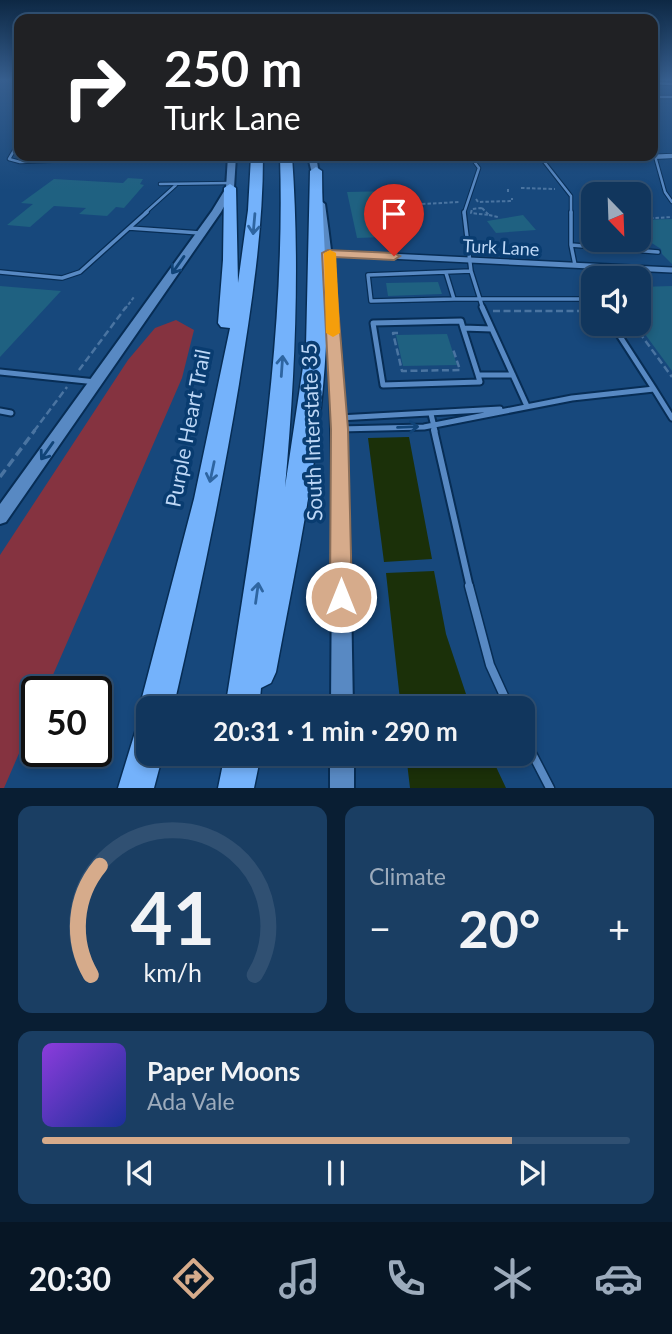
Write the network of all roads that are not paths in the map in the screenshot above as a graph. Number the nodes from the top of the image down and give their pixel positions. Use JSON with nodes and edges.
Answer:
{"nodes":[{"id":1,"x":14,"y":148,"type":"edge"},
{"id":2,"x":10,"y":153,"type":"junction"},
{"id":3,"x":14,"y":153,"type":"edge"},
{"id":4,"x":14,"y":160,"type":"edge"},
{"id":5,"x":16,"y":161,"type":"edge"},
{"id":6,"x":40,"y":161,"type":"edge"},
{"id":7,"x":232,"y":161,"type":"edge"},
{"id":8,"x":257,"y":161,"type":"edge"},
{"id":9,"x":286,"y":161,"type":"edge"},
{"id":10,"x":474,"y":161,"type":"edge"},
{"id":11,"x":544,"y":161,"type":"edge"},
{"id":12,"x":656,"y":161,"type":"edge"},
{"id":13,"x":314,"y":164,"type":"edge"},
{"id":14,"x":160,"y":184,"type":"dead end"},
{"id":15,"x":176,"y":185,"type":"junction"},
{"id":16,"x":230,"y":186,"type":"junction"},
{"id":17,"x":672,"y":202,"type":"edge"},
{"id":18,"x":129,"y":228,"type":"junction"},
{"id":19,"x":200,"y":233,"type":"junction"},
{"id":20,"x":571,"y":245,"type":"junction"},
{"id":21,"x":657,"y":252,"type":"dead end"},
{"id":22,"x":328,"y":253,"type":"junction"},
{"id":23,"x":469,"y":260,"type":"junction"},
{"id":24,"x":575,"y":265,"type":"junction"},
{"id":25,"x":672,"y":270,"type":"edge"},
{"id":26,"x":471,"y":271,"type":"junction"},
{"id":27,"x":0,"y":272,"type":"edge"},
{"id":28,"x":446,"y":274,"type":"junction"},
{"id":29,"x":478,"y":298,"type":"junction"},
{"id":30,"x":454,"y":299,"type":"junction"},
{"id":31,"x":581,"y":299,"type":"edge"},
{"id":32,"x":463,"y":328,"type":"junction"},
{"id":33,"x":492,"y":329,"type":"junction"},
{"id":34,"x":620,"y":336,"type":"edge"},
{"id":35,"x":0,"y":372,"type":"edge"},
{"id":36,"x":478,"y":375,"type":"junction"},
{"id":37,"x":513,"y":375,"type":"junction"},
{"id":38,"x":96,"y":382,"type":"junction"},
{"id":39,"x":654,"y":389,"type":"junction"},
{"id":40,"x":527,"y":406,"type":"junction"},
{"id":41,"x":0,"y":411,"type":"edge"},
{"id":42,"x":11,"y":412,"type":"dead end"},
{"id":43,"x":431,"y":414,"type":"junction"},
{"id":44,"x":671,"y":416,"type":"edge"},
{"id":45,"x":339,"y":424,"type":"junction"},
{"id":46,"x":433,"y":426,"type":"junction"},
{"id":47,"x":219,"y":439,"type":"junction"},
{"id":48,"x":0,"y":517,"type":"edge"},
{"id":49,"x":159,"y":696,"type":"edge"},
{"id":50,"x":244,"y":696,"type":"edge"},
{"id":51,"x":255,"y":696,"type":"edge"},
{"id":52,"x":342,"y":696,"type":"edge"},
{"id":53,"x":504,"y":696,"type":"edge"},
{"id":54,"x":535,"y":759,"type":"edge"},
{"id":55,"x":142,"y":766,"type":"edge"},
{"id":56,"x":235,"y":766,"type":"edge"},
{"id":57,"x":240,"y":766,"type":"edge"},
{"id":58,"x":342,"y":766,"type":"edge"},
{"id":59,"x":136,"y":788,"type":"edge"},
{"id":60,"x":234,"y":788,"type":"edge"},
{"id":61,"x":342,"y":788,"type":"edge"},
{"id":62,"x":550,"y":788,"type":"edge"}],
"edges":[{"from":1,"to":2,"type":"lane"},
{"from":2,"to":3,"type":"lane"},
{"from":2,"to":4,"type":"lane"},
{"from":5,"to":6,"type":"lane"},
{"from":7,"to":16,"type":"main road"},
{"from":8,"to":47,"type":"highway","name":"Purple Heart Trail","one_way":true},
{"from":50,"to":9,"type":"highway","one_way":true},
{"from":10,"to":23,"type":"lane"},
{"from":11,"to":20,"type":"lane"},
{"from":12,"to":17,"type":"lane"},
{"from":13,"to":22,"type":"main road","name":"South Interstate 35"},
{"from":13,"to":51,"type":"highway"},
{"from":14,"to":15,"type":"lane"},
{"from":15,"to":16,"type":"lane"},
{"from":15,"to":18,"type":"lane"},
{"from":16,"to":19,"type":"main road"},
{"from":16,"to":47,"type":"highway"},
{"from":18,"to":19,"type":"lane"},
{"from":18,"to":27,"type":"lane"},
{"from":19,"to":38,"type":"main road","one_way":true},
{"from":20,"to":21,"type":"lane"},
{"from":20,"to":24,"type":"lane"},
{"from":22,"to":23,"type":"street","name":"Turk Lane"},
{"from":22,"to":45,"type":"main road","name":"South Interstate 35"},
{"from":23,"to":24,"type":"street","name":"Turk Lane"},
{"from":23,"to":26,"type":"lane"},
{"from":24,"to":25,"type":"street","name":"Turk Lane"},
{"from":26,"to":28,"type":"lane"},
{"from":26,"to":29,"type":"lane"},
{"from":28,"to":30,"type":"lane"},
{"from":28,"to":30,"type":"lane"},
{"from":29,"to":30,"type":"lane"},
{"from":29,"to":31,"type":"lane"},
{"from":29,"to":33,"type":"lane"},
{"from":32,"to":33,"type":"lane"},
{"from":32,"to":36,"type":"lane"},
{"from":32,"to":36,"type":"lane"},
{"from":33,"to":37,"type":"lane"},
{"from":34,"to":39,"type":"lane"},
{"from":35,"to":38,"type":"lane"},
{"from":36,"to":37,"type":"lane"},
{"from":37,"to":40,"type":"lane"},
{"from":38,"to":48,"type":"main road","one_way":true},
{"from":39,"to":40,"type":"lane"},
{"from":39,"to":44,"type":"lane"},
{"from":40,"to":43,"type":"lane"},
{"from":40,"to":46,"type":"lane"},
{"from":41,"to":42,"type":"lane"},
{"from":43,"to":45,"type":"lane"},
{"from":43,"to":46,"type":"lane"},
{"from":45,"to":46,"type":"lane","one_way":true},
{"from":45,"to":52,"type":"main road","name":"South Interstate 35"},
{"from":46,"to":53,"type":"lane"},
{"from":47,"to":49,"type":"highway","name":"Purple Heart Trail","one_way":true},
{"from":54,"to":62,"type":"lane"},
{"from":55,"to":59,"type":"highway"},
{"from":56,"to":60,"type":"highway"},
{"from":57,"to":60,"type":"highway"},
{"from":58,"to":61,"type":"main road"}]}
